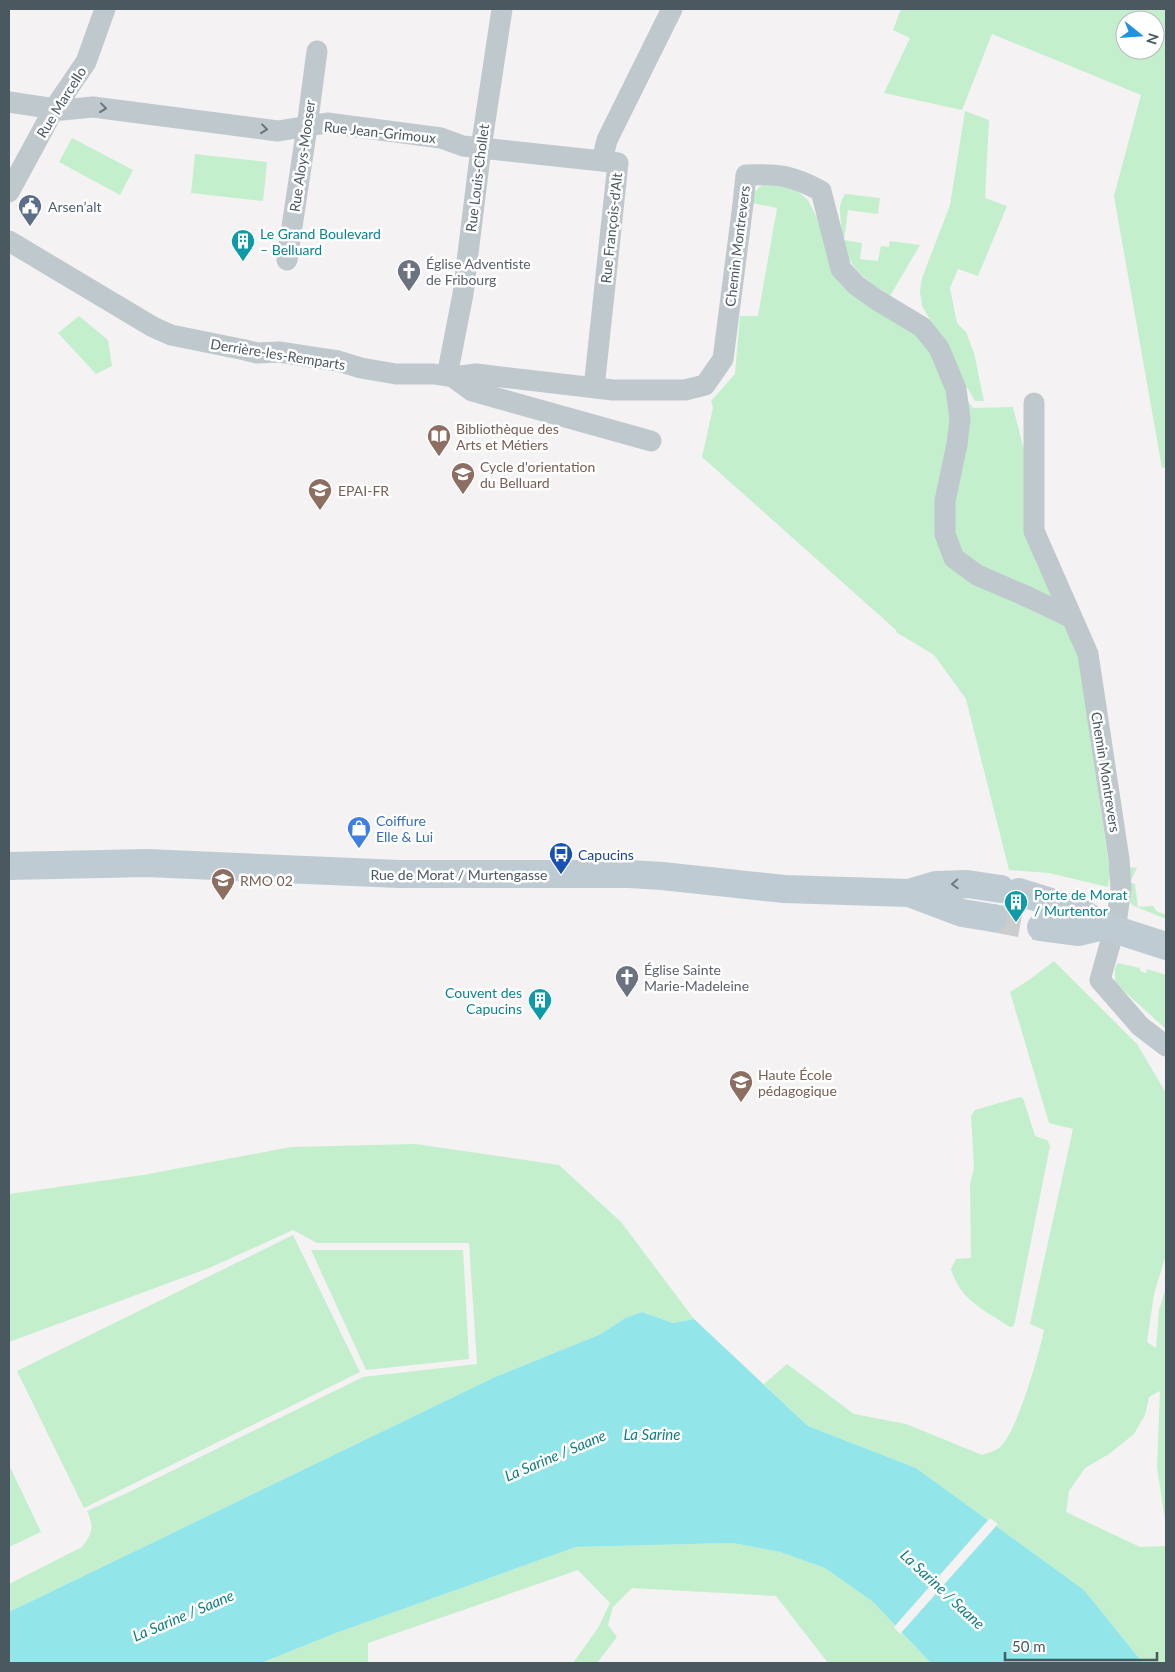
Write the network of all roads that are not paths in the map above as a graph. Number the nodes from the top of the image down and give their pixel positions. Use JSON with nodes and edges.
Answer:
{"nodes":[{"id":1,"x":105,"y":9,"type":"edge"},
{"id":2,"x":502,"y":9,"type":"edge"},
{"id":3,"x":672,"y":9,"type":"edge"},
{"id":4,"x":317,"y":51,"type":"dead end"},
{"id":5,"x":9,"y":102,"type":"edge"},
{"id":6,"x":54,"y":109,"type":"junction"},
{"id":7,"x":307,"y":127,"type":"junction"},
{"id":8,"x":480,"y":148,"type":"junction"},
{"id":9,"x":602,"y":161,"type":"junction"},
{"id":10,"x":9,"y":192,"type":"edge"},
{"id":11,"x":9,"y":241,"type":"edge"},
{"id":12,"x":287,"y":260,"type":"dead end"},
{"id":13,"x":450,"y":377,"type":"junction"},
{"id":14,"x":594,"y":388,"type":"junction"},
{"id":15,"x":1034,"y":403,"type":"dead end"},
{"id":16,"x":651,"y":441,"type":"dead end"},
{"id":17,"x":1072,"y":618,"type":"junction"},
{"id":18,"x":9,"y":866,"type":"edge"},
{"id":19,"x":909,"y":893,"type":"junction"},
{"id":20,"x":993,"y":918,"type":"tunnel mouth"},
{"id":21,"x":1041,"y":927,"type":"tunnel mouth"},
{"id":22,"x":1109,"y":928,"type":"junction"},
{"id":23,"x":1166,"y":946,"type":"edge"},
{"id":24,"x":1166,"y":1046,"type":"edge"}],
"edges":[{"from":1,"to":6,"type":"street","name":"Rue Marcello"},
{"from":2,"to":8,"type":"street","name":"Rue Louis-Chollet"},
{"from":3,"to":9,"type":"street","name":"Rue François-d'Alt"},
{"from":4,"to":7,"type":"street","name":"Rue Aloys-Mooser"},
{"from":5,"to":6,"type":"street","name":"Rue Jean-Grimoux"},
{"from":6,"to":7,"type":"street","name":"Rue Jean-Grimoux","one_way":true},
{"from":6,"to":10,"type":"street","name":"Rue Marcello"},
{"from":7,"to":8,"type":"street","name":"Rue Jean-Grimoux"},
{"from":7,"to":12,"type":"street","name":"Rue Aloys-Mooser"},
{"from":8,"to":9,"type":"street","name":"Rue Jean-Grimoux"},
{"from":8,"to":13,"type":"street","name":"Rue Louis-Chollet"},
{"from":9,"to":14,"type":"street","name":"Rue François-d'Alt"},
{"from":11,"to":13,"type":"street","name":"Derrière-les-Remparts"},
{"from":13,"to":14,"type":"street","name":"Derrière-les-Remparts"},
{"from":13,"to":16,"type":"street"},
{"from":14,"to":17,"type":"street","name":"Chemin Montrevers"},
{"from":15,"to":17,"type":"street","name":"Chemin Montrevers"},
{"from":17,"to":22,"type":"street","name":"Chemin Montrevers"},
{"from":18,"to":19,"type":"main road","name":"Rue de Morat / Murtengasse"},
{"from":19,"to":20,"type":"main road"},
{"from":22,"to":19,"type":"main road","one_way":true},
{"from":21,"to":22,"type":"main road"},
{"from":22,"to":23,"type":"main road"},
{"from":22,"to":24,"type":"street","name":"Chemin Montrevers"}]}
